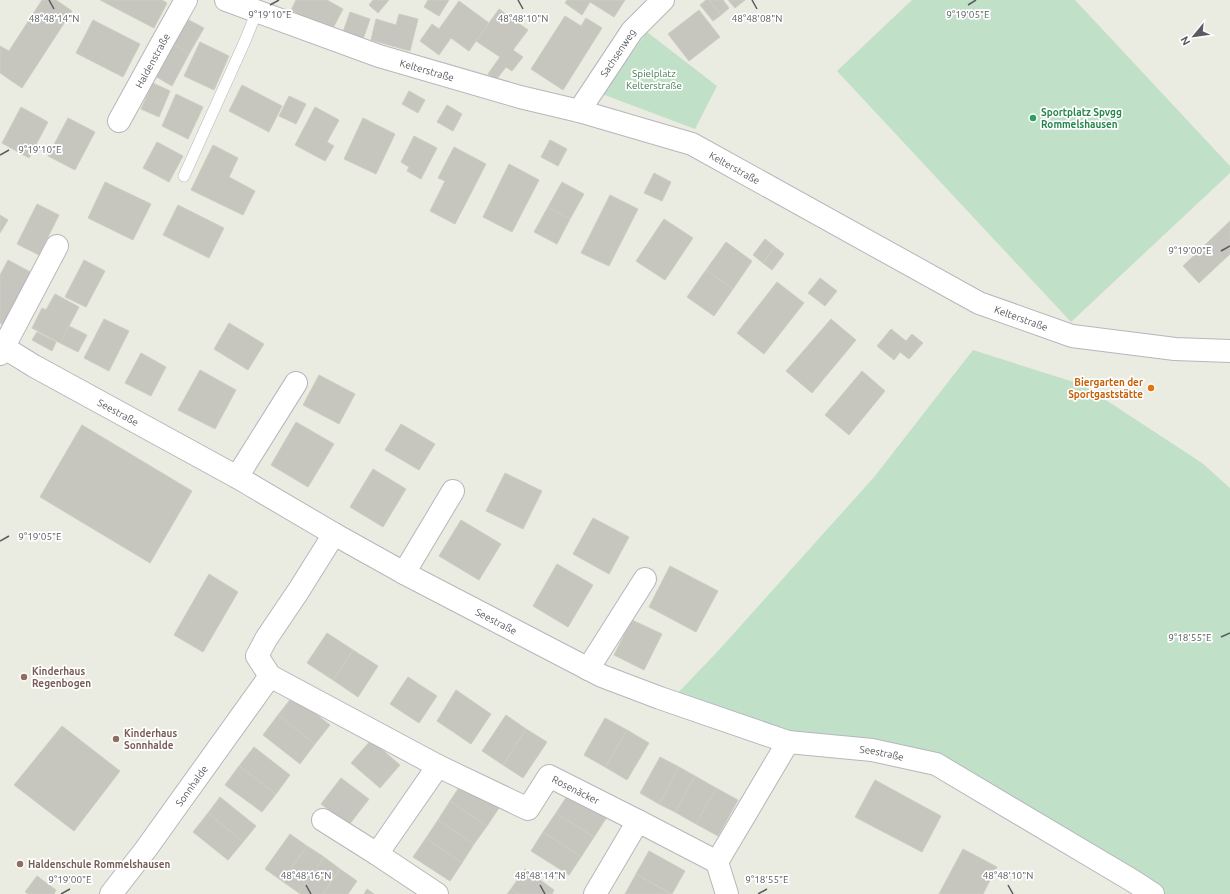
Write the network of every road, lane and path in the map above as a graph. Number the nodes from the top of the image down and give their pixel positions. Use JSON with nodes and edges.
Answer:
{"nodes":[{"id":1,"x":186,"y":0,"type":"edge"},
{"id":2,"x":226,"y":0,"type":"edge"},
{"id":3,"x":663,"y":0,"type":"edge"},
{"id":4,"x":257,"y":11,"type":"junction"},
{"id":5,"x":579,"y":111,"type":"junction"},
{"id":6,"x":119,"y":121,"type":"dead end"},
{"id":7,"x":184,"y":176,"type":"dead end"},
{"id":8,"x":57,"y":246,"type":"dead end"},
{"id":9,"x":1,"y":349,"type":"edge"},
{"id":10,"x":1230,"y":351,"type":"edge"},
{"id":11,"x":296,"y":383,"type":"dead end"},
{"id":12,"x":237,"y":477,"type":"junction"},
{"id":13,"x":453,"y":491,"type":"dead end"},
{"id":14,"x":334,"y":534,"type":"junction"},
{"id":15,"x":404,"y":573,"type":"junction"},
{"id":16,"x":645,"y":579,"type":"dead end"},
{"id":17,"x":588,"y":669,"type":"junction"},
{"id":18,"x":270,"y":676,"type":"junction"},
{"id":19,"x":788,"y":742,"type":"junction"},
{"id":20,"x":438,"y":766,"type":"junction"},
{"id":21,"x":323,"y":820,"type":"dead end"},
{"id":22,"x":638,"y":821,"type":"junction"},
{"id":23,"x":377,"y":854,"type":"junction"},
{"id":24,"x":717,"y":862,"type":"junction"},
{"id":25,"x":111,"y":894,"type":"edge"},
{"id":26,"x":437,"y":894,"type":"edge"},
{"id":27,"x":595,"y":894,"type":"edge"},
{"id":28,"x":727,"y":894,"type":"edge"},
{"id":29,"x":1153,"y":894,"type":"edge"}],
"edges":[{"from":1,"to":6,"type":"street","name":"Haldenstraße"},
{"from":2,"to":4,"type":"street","name":"Kelterstraße"},
{"from":3,"to":5,"type":"street","name":"Sachsenweg"},
{"from":4,"to":5,"type":"street","name":"Kelterstraße"},
{"from":4,"to":7,"type":"lane"},
{"from":5,"to":10,"type":"street","name":"Kelterstraße"},
{"from":8,"to":9,"type":"street"},
{"from":9,"to":12,"type":"street","name":"Seestraße"},
{"from":11,"to":12,"type":"street"},
{"from":12,"to":14,"type":"street","name":"Seestraße"},
{"from":13,"to":15,"type":"street"},
{"from":14,"to":15,"type":"street","name":"Seestraße"},
{"from":14,"to":18,"type":"street"},
{"from":15,"to":17,"type":"street","name":"Seestraße"},
{"from":16,"to":17,"type":"street"},
{"from":17,"to":19,"type":"street","name":"Seestraße"},
{"from":18,"to":20,"type":"street"},
{"from":18,"to":25,"type":"street","name":"Sonnhalde"},
{"from":19,"to":24,"type":"street"},
{"from":19,"to":29,"type":"street","name":"Seestraße"},
{"from":20,"to":22,"type":"street","name":"Rosenäcker"},
{"from":20,"to":23,"type":"street"},
{"from":21,"to":23,"type":"street"},
{"from":22,"to":24,"type":"street","name":"Rosenäcker"},
{"from":22,"to":27,"type":"street"},
{"from":23,"to":26,"type":"street"},
{"from":24,"to":28,"type":"street"}]}
